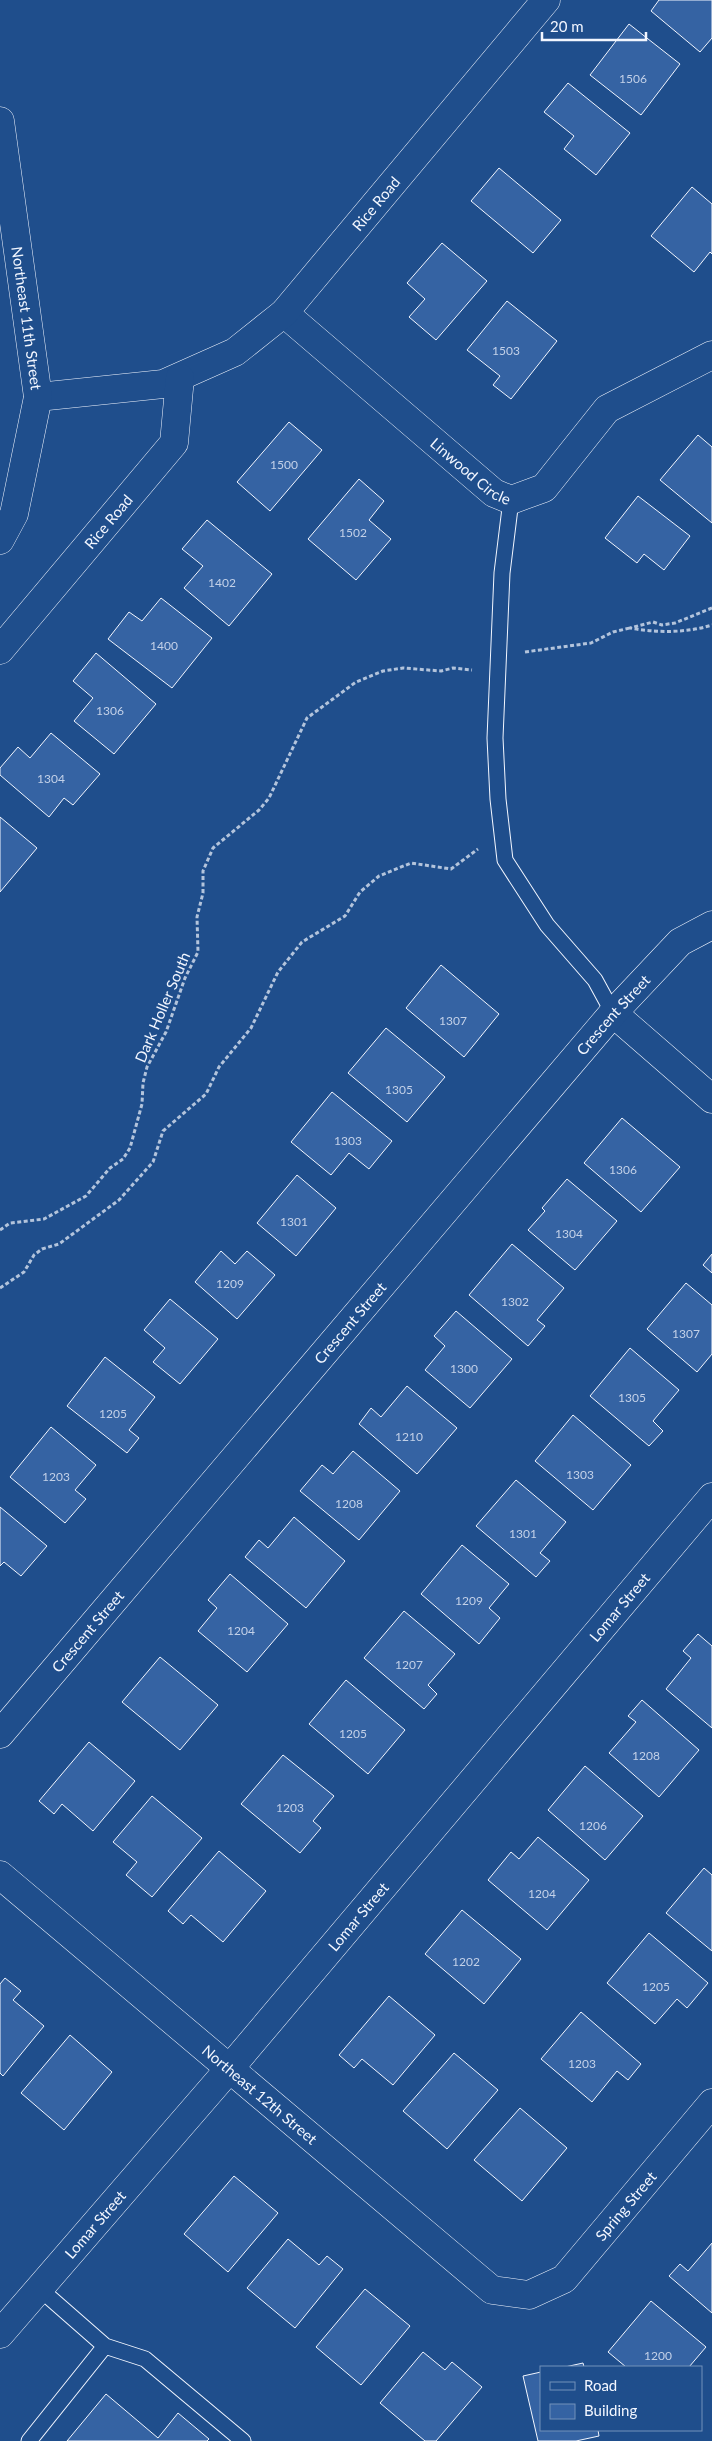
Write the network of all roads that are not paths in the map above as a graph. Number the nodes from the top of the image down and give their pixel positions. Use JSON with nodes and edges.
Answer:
{"nodes":[{"id":1,"x":546,"y":0,"type":"edge"},
{"id":2,"x":0,"y":121,"type":"edge"},
{"id":3,"x":284,"y":313,"type":"junction"},
{"id":4,"x":712,"y":355,"type":"edge"},
{"id":5,"x":180,"y":378,"type":"junction"},
{"id":6,"x":38,"y":397,"type":"junction"},
{"id":7,"x":511,"y":500,"type":"junction"},
{"id":8,"x":0,"y":540,"type":"edge"},
{"id":9,"x":0,"y":650,"type":"edge"},
{"id":10,"x":712,"y":925,"type":"edge"},
{"id":11,"x":613,"y":1013,"type":"junction"},
{"id":12,"x":712,"y":1098,"type":"edge"},
{"id":13,"x":712,"y":1496,"type":"edge"},
{"id":14,"x":0,"y":1734,"type":"edge"},
{"id":15,"x":0,"y":1875,"type":"edge"},
{"id":16,"x":230,"y":2068,"type":"junction"},
{"id":17,"x":712,"y":2103,"type":"edge"},
{"id":18,"x":40,"y":2289,"type":"junction"},
{"id":19,"x":529,"y":2295,"type":"joint"},
{"id":20,"x":0,"y":2334,"type":"edge"},
{"id":21,"x":105,"y":2346,"type":"junction"},
{"id":22,"x":29,"y":2441,"type":"edge"},
{"id":23,"x":243,"y":2441,"type":"edge"}],
"edges":[{"from":1,"to":3,"type":"street","name":"Rice Road"},
{"from":2,"to":6,"type":"street","name":"Northeast 11th Street"},
{"from":3,"to":5,"type":"street","name":"Rice Road"},
{"from":3,"to":7,"type":"street","name":"Linwood Circle"},
{"from":4,"to":7,"type":"street","name":"Linwood Circle"},
{"from":5,"to":6,"type":"street","name":"Rice Road"},
{"from":5,"to":9,"type":"street","name":"Rice Road"},
{"from":6,"to":8,"type":"street","name":"Northeast 11th Street"},
{"from":7,"to":11,"type":"lane"},
{"from":10,"to":11,"type":"street","name":"Crescent Street"},
{"from":11,"to":12,"type":"street"},
{"from":11,"to":14,"type":"street","name":"Crescent Street"},
{"from":13,"to":16,"type":"street","name":"Lomar Street"},
{"from":15,"to":16,"type":"street","name":"Northeast 12th Street"},
{"from":16,"to":18,"type":"street","name":"Lomar Street"},
{"from":16,"to":19,"type":"street","name":"Northeast 12th Street"},
{"from":17,"to":19,"type":"street","name":"Spring Street"},
{"from":18,"to":20,"type":"street","name":"Lomar Street"},
{"from":18,"to":21,"type":"lane"},
{"from":21,"to":22,"type":"lane"},
{"from":21,"to":23,"type":"lane"}]}
